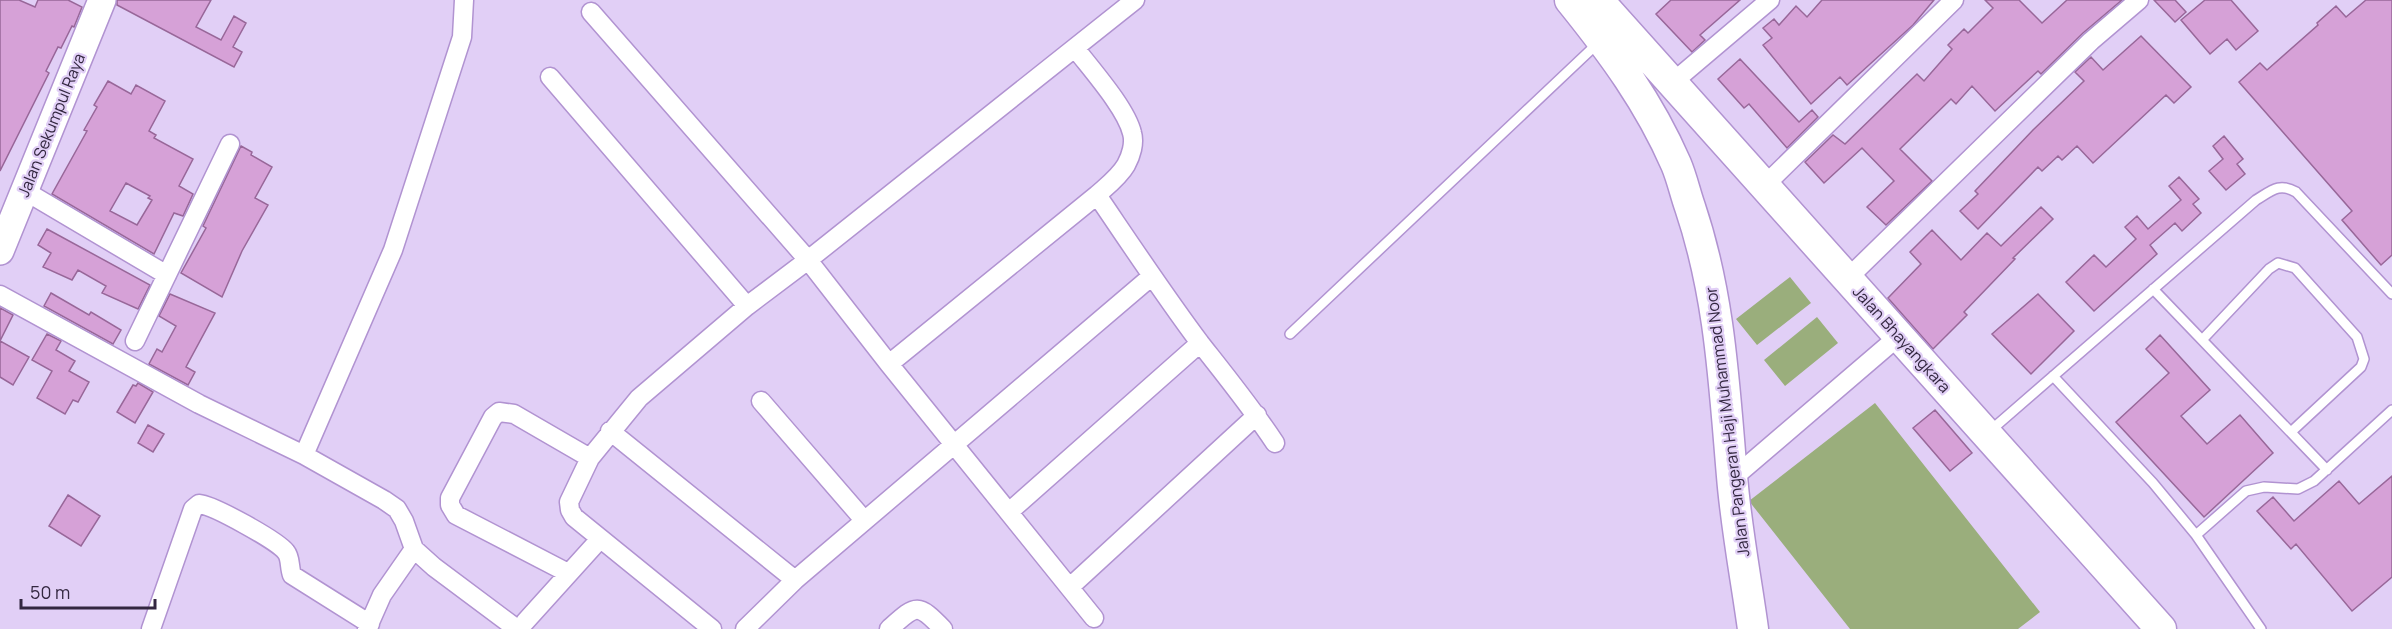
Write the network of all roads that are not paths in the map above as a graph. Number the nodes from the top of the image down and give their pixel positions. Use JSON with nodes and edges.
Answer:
{"nodes":[{"id":1,"x":102,"y":0,"type":"edge"},
{"id":2,"x":464,"y":0,"type":"edge"},
{"id":3,"x":1136,"y":0,"type":"edge"},
{"id":4,"x":1570,"y":0,"type":"edge"},
{"id":5,"x":1598,"y":0,"type":"edge"},
{"id":6,"x":1770,"y":0,"type":"edge"},
{"id":7,"x":1954,"y":0,"type":"edge"},
{"id":8,"x":2139,"y":0,"type":"edge"},
{"id":9,"x":591,"y":12,"type":"dead end"},
{"id":10,"x":1602,"y":39,"type":"junction"},
{"id":11,"x":1075,"y":48,"type":"junction"},
{"id":12,"x":550,"y":77,"type":"dead end"},
{"id":13,"x":1672,"y":82,"type":"junction"},
{"id":14,"x":230,"y":144,"type":"dead end"},
{"id":15,"x":1764,"y":186,"type":"junction"},
{"id":16,"x":25,"y":191,"type":"junction"},
{"id":17,"x":1097,"y":195,"type":"junction"},
{"id":18,"x":2,"y":241,"type":"edge"},
{"id":19,"x":808,"y":260,"type":"junction"},
{"id":20,"x":167,"y":274,"type":"junction"},
{"id":21,"x":1152,"y":276,"type":"junction"},
{"id":22,"x":1848,"y":278,"type":"junction"},
{"id":23,"x":2153,"y":289,"type":"junction"},
{"id":24,"x":2392,"y":294,"type":"edge"},
{"id":25,"x":0,"y":295,"type":"edge"},
{"id":26,"x":747,"y":306,"type":"junction"},
{"id":27,"x":1290,"y":334,"type":"dead end"},
{"id":28,"x":1899,"y":336,"type":"junction"},
{"id":29,"x":2202,"y":340,"type":"junction"},
{"id":30,"x":135,"y":341,"type":"dead end"},
{"id":31,"x":1200,"y":343,"type":"junction"},
{"id":32,"x":889,"y":364,"type":"junction"},
{"id":33,"x":2053,"y":376,"type":"junction"},
{"id":34,"x":761,"y":401,"type":"dead end"},
{"id":35,"x":2392,"y":410,"type":"edge"},
{"id":36,"x":1257,"y":415,"type":"junction"},
{"id":37,"x":610,"y":431,"type":"junction"},
{"id":38,"x":2291,"y":432,"type":"junction"},
{"id":39,"x":1987,"y":434,"type":"junction"},
{"id":40,"x":1275,"y":443,"type":"dead end"},
{"id":41,"x":953,"y":444,"type":"junction"},
{"id":42,"x":304,"y":455,"type":"junction"},
{"id":43,"x":590,"y":458,"type":"junction"},
{"id":44,"x":2327,"y":470,"type":"junction"},
{"id":45,"x":1732,"y":479,"type":"junction"},
{"id":46,"x":1009,"y":512,"type":"junction"},
{"id":47,"x":864,"y":520,"type":"junction"},
{"id":48,"x":2196,"y":535,"type":"junction"},
{"id":49,"x":600,"y":539,"type":"junction"},
{"id":50,"x":414,"y":549,"type":"junction"},
{"id":51,"x":568,"y":573,"type":"junction"},
{"id":52,"x":795,"y":580,"type":"junction"},
{"id":53,"x":1070,"y":587,"type":"junction"},
{"id":54,"x":1094,"y":618,"type":"dead end"},
{"id":55,"x":521,"y":625,"type":"edge"},
{"id":56,"x":369,"y":626,"type":"edge"},
{"id":57,"x":151,"y":629,"type":"edge"},
{"id":58,"x":712,"y":629,"type":"edge"},
{"id":59,"x":746,"y":629,"type":"edge"},
{"id":60,"x":889,"y":629,"type":"edge"},
{"id":61,"x":943,"y":629,"type":"edge"},
{"id":62,"x":1753,"y":629,"type":"edge"},
{"id":63,"x":2161,"y":629,"type":"edge"},
{"id":64,"x":2261,"y":629,"type":"edge"}],
"edges":[{"from":1,"to":16,"type":"main road","name":"Jalan Sekumpul Raya"},
{"from":2,"to":42,"type":"street"},
{"from":3,"to":11,"type":"street"},
{"from":4,"to":10,"type":"main road","name":"Jalan Pangeran Haji Muhammad Noor"},
{"from":5,"to":13,"type":"main road","name":"Jalan Bhayangkara"},
{"from":6,"to":13,"type":"street"},
{"from":7,"to":15,"type":"street"},
{"from":8,"to":22,"type":"street"},
{"from":9,"to":19,"type":"street"},
{"from":10,"to":27,"type":"lane"},
{"from":10,"to":45,"type":"main road","name":"Jalan Pangeran Haji Muhammad Noor"},
{"from":11,"to":17,"type":"street"},
{"from":11,"to":19,"type":"street"},
{"from":12,"to":26,"type":"street"},
{"from":13,"to":15,"type":"main road","name":"Jalan Bhayangkara"},
{"from":14,"to":20,"type":"street"},
{"from":15,"to":22,"type":"main road","name":"Jalan Bhayangkara"},
{"from":16,"to":18,"type":"main road","name":"Jalan Sekumpul Raya"},
{"from":16,"to":20,"type":"street"},
{"from":17,"to":21,"type":"street"},
{"from":17,"to":32,"type":"street"},
{"from":19,"to":26,"type":"street"},
{"from":19,"to":32,"type":"street"},
{"from":20,"to":30,"type":"street"},
{"from":21,"to":31,"type":"street"},
{"from":21,"to":41,"type":"street"},
{"from":22,"to":28,"type":"main road","name":"Jalan Bhayangkara"},
{"from":23,"to":24,"type":"lane"},
{"from":23,"to":29,"type":"lane"},
{"from":23,"to":33,"type":"lane"},
{"from":25,"to":42,"type":"street"},
{"from":26,"to":37,"type":"street"},
{"from":28,"to":39,"type":"main road","name":"Jalan Bhayangkara"},
{"from":28,"to":45,"type":"street"},
{"from":29,"to":38,"type":"lane"},
{"from":29,"to":38,"type":"lane"},
{"from":31,"to":36,"type":"street"},
{"from":31,"to":46,"type":"street"},
{"from":32,"to":41,"type":"street"},
{"from":33,"to":39,"type":"lane"},
{"from":33,"to":48,"type":"lane"},
{"from":34,"to":47,"type":"street"},
{"from":35,"to":44,"type":"lane"},
{"from":36,"to":40,"type":"street"},
{"from":36,"to":53,"type":"street"},
{"from":37,"to":43,"type":"street"},
{"from":37,"to":52,"type":"street"},
{"from":38,"to":44,"type":"lane"},
{"from":39,"to":63,"type":"main road","name":"Jalan Bhayangkara"},
{"from":41,"to":46,"type":"street"},
{"from":41,"to":47,"type":"street"},
{"from":42,"to":50,"type":"street"},
{"from":43,"to":49,"type":"street"},
{"from":43,"to":51,"type":"street"},
{"from":44,"to":48,"type":"lane"},
{"from":45,"to":62,"type":"main road","name":"Jalan Pangeran Haji Muhammad Noor"},
{"from":46,"to":53,"type":"street"},
{"from":47,"to":52,"type":"street"},
{"from":48,"to":64,"type":"lane"},
{"from":49,"to":51,"type":"street"},
{"from":49,"to":58,"type":"street"},
{"from":50,"to":55,"type":"street"},
{"from":50,"to":56,"type":"street"},
{"from":51,"to":55,"type":"street"},
{"from":52,"to":59,"type":"street"},
{"from":53,"to":54,"type":"street"},
{"from":56,"to":57,"type":"street"},
{"from":60,"to":61,"type":"street"}]}
